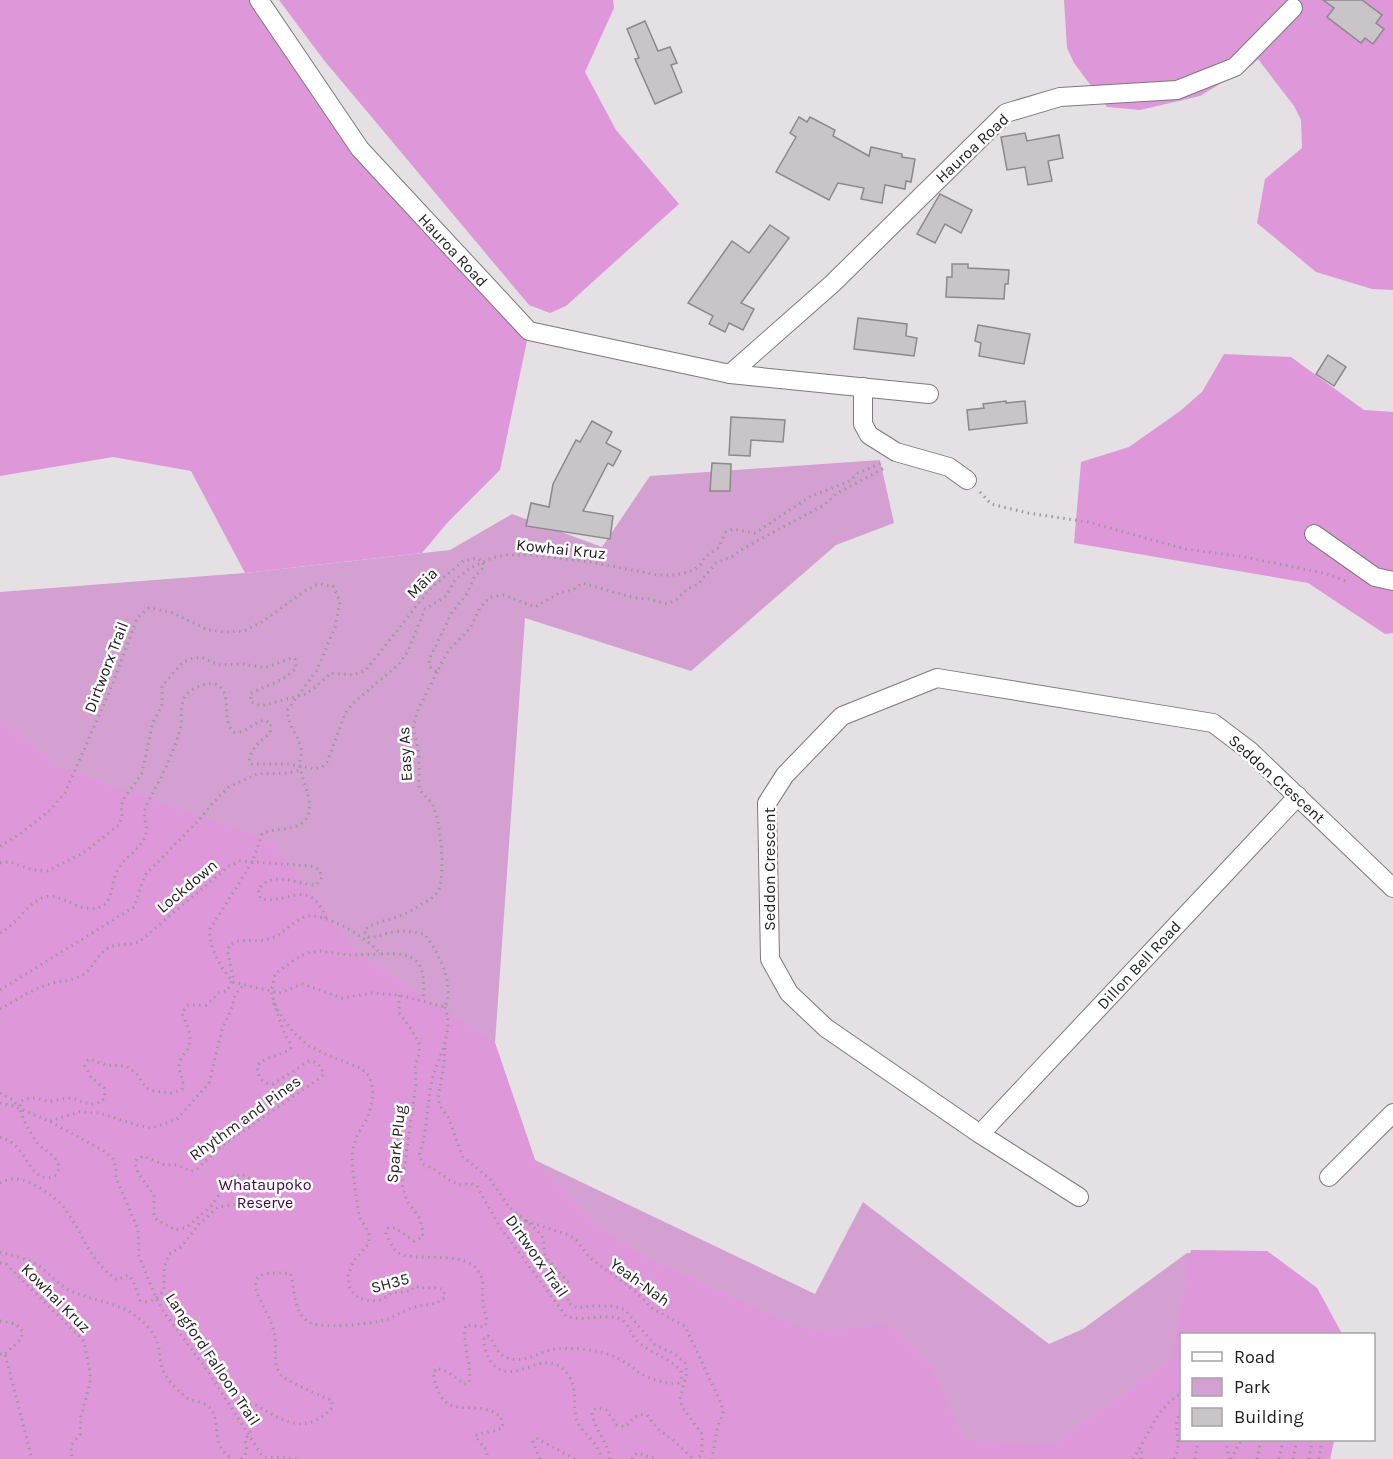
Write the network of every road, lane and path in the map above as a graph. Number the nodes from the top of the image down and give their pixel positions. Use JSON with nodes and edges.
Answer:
{"nodes":[{"id":1,"x":259,"y":0,"type":"edge"},
{"id":2,"x":1293,"y":8,"type":"dead end"},
{"id":3,"x":730,"y":375,"type":"junction"},
{"id":4,"x":863,"y":387,"type":"junction"},
{"id":5,"x":929,"y":394,"type":"dead end"},
{"id":6,"x":903,"y":454,"type":"junction"},
{"id":7,"x":967,"y":480,"type":"joint"},
{"id":8,"x":1314,"y":534,"type":"dead end"},
{"id":9,"x":483,"y":562,"type":"junction"},
{"id":10,"x":1347,"y":581,"type":"dead end"},
{"id":11,"x":1393,"y":581,"type":"edge"},
{"id":12,"x":437,"y":672,"type":"junction"},
{"id":13,"x":297,"y":696,"type":"junction"},
{"id":14,"x":300,"y":768,"type":"junction"},
{"id":15,"x":1298,"y":796,"type":"junction"},
{"id":16,"x":0,"y":846,"type":"edge"},
{"id":17,"x":253,"y":861,"type":"junction"},
{"id":18,"x":0,"y":863,"type":"edge"},
{"id":19,"x":1393,"y":888,"type":"edge"},
{"id":20,"x":327,"y":918,"type":"junction"},
{"id":21,"x":0,"y":933,"type":"edge"},
{"id":22,"x":381,"y":954,"type":"junction"},
{"id":23,"x":233,"y":982,"type":"junction"},
{"id":24,"x":244,"y":984,"type":"junction"},
{"id":25,"x":0,"y":990,"type":"edge"},
{"id":26,"x":271,"y":992,"type":"junction"},
{"id":27,"x":399,"y":995,"type":"junction"},
{"id":28,"x":423,"y":1001,"type":"junction"},
{"id":29,"x":445,"y":1007,"type":"junction"},
{"id":30,"x":0,"y":1009,"type":"edge"},
{"id":31,"x":445,"y":1043,"type":"junction"},
{"id":32,"x":0,"y":1093,"type":"edge"},
{"id":33,"x":0,"y":1102,"type":"edge"},
{"id":34,"x":20,"y":1108,"type":"junction"},
{"id":35,"x":1393,"y":1113,"type":"edge"},
{"id":36,"x":49,"y":1121,"type":"junction"},
{"id":37,"x":980,"y":1134,"type":"junction"},
{"id":38,"x":0,"y":1137,"type":"edge"},
{"id":39,"x":1329,"y":1177,"type":"dead end"},
{"id":40,"x":0,"y":1183,"type":"edge"},
{"id":41,"x":1079,"y":1197,"type":"dead end"},
{"id":42,"x":524,"y":1220,"type":"junction"},
{"id":43,"x":0,"y":1252,"type":"edge"},
{"id":44,"x":0,"y":1263,"type":"edge"},
{"id":45,"x":156,"y":1298,"type":"junction"},
{"id":46,"x":0,"y":1321,"type":"edge"},
{"id":47,"x":0,"y":1354,"type":"edge"},
{"id":48,"x":5,"y":1354,"type":"junction"},
{"id":49,"x":1180,"y":1394,"type":"edge"},
{"id":50,"x":1180,"y":1411,"type":"edge"},
{"id":51,"x":250,"y":1436,"type":"junction"},
{"id":52,"x":1198,"y":1441,"type":"edge"},
{"id":53,"x":1226,"y":1441,"type":"edge"},
{"id":54,"x":1240,"y":1441,"type":"edge"},
{"id":55,"x":1261,"y":1441,"type":"edge"},
{"id":56,"x":1283,"y":1441,"type":"edge"},
{"id":57,"x":1297,"y":1441,"type":"edge"},
{"id":58,"x":1312,"y":1441,"type":"edge"},
{"id":59,"x":1322,"y":1441,"type":"edge"},
{"id":60,"x":1143,"y":1445,"type":"junction"},
{"id":61,"x":32,"y":1459,"type":"edge"},
{"id":62,"x":72,"y":1459,"type":"edge"},
{"id":63,"x":234,"y":1459,"type":"edge"},
{"id":64,"x":241,"y":1459,"type":"edge"},
{"id":65,"x":301,"y":1459,"type":"edge"},
{"id":66,"x":487,"y":1459,"type":"edge"},
{"id":67,"x":540,"y":1459,"type":"edge"},
{"id":68,"x":575,"y":1459,"type":"edge"},
{"id":69,"x":601,"y":1459,"type":"edge"},
{"id":70,"x":610,"y":1459,"type":"edge"},
{"id":71,"x":632,"y":1459,"type":"edge"},
{"id":72,"x":658,"y":1459,"type":"edge"},
{"id":73,"x":695,"y":1459,"type":"edge"},
{"id":74,"x":712,"y":1459,"type":"edge"},
{"id":75,"x":1133,"y":1459,"type":"edge"},
{"id":76,"x":1141,"y":1459,"type":"edge"},
{"id":77,"x":1174,"y":1459,"type":"edge"},
{"id":78,"x":1194,"y":1459,"type":"edge"},
{"id":79,"x":1230,"y":1459,"type":"edge"},
{"id":80,"x":1257,"y":1459,"type":"edge"},
{"id":81,"x":1279,"y":1459,"type":"edge"},
{"id":82,"x":1293,"y":1459,"type":"edge"},
{"id":83,"x":1309,"y":1459,"type":"edge"},
{"id":84,"x":1319,"y":1459,"type":"edge"}],
"edges":[{"from":1,"to":3,"type":"street","name":"Hauroa Road"},
{"from":2,"to":3,"type":"street","name":"Hauroa Road"},
{"from":3,"to":4,"type":"street","name":"Hauroa Road"},
{"from":4,"to":5,"type":"street","name":"Hauroa Road"},
{"from":4,"to":6,"type":"street"},
{"from":6,"to":7,"type":"street"},
{"from":6,"to":9,"type":"path","name":"Kowhai Kruz"},
{"from":6,"to":12,"type":"path"},
{"from":7,"to":10,"type":"path"},
{"from":8,"to":11,"type":"street"},
{"from":9,"to":12,"type":"path"},
{"from":9,"to":13,"type":"path","name":"Māia"},
{"from":9,"to":14,"type":"path","name":"Kowhai Kruz"},
{"from":12,"to":29,"type":"path","name":"Easy As"},
{"from":13,"to":14,"type":"path","name":"Dirtworx Trail"},
{"from":13,"to":16,"type":"path","name":"Dirtworx Trail"},
{"from":13,"to":18,"type":"path","name":"Māia"},
{"from":14,"to":17,"type":"path","name":"Dirtworx Trail"},
{"from":14,"to":21,"type":"path","name":"Kowhai Kruz"},
{"from":14,"to":25,"type":"path"},
{"from":15,"to":19,"type":"street","name":"Seddon Crescent"},
{"from":15,"to":37,"type":"street","name":"Dillon Bell Road"},
{"from":15,"to":37,"type":"street","name":"Seddon Crescent"},
{"from":17,"to":20,"type":"path","name":"Lockdown"},
{"from":17,"to":23,"type":"path","name":"Dirtworx Trail"},
{"from":17,"to":30,"type":"path","name":"Lockdown"},
{"from":20,"to":22,"type":"path"},
{"from":20,"to":23,"type":"path"},
{"from":22,"to":26,"type":"path"},
{"from":22,"to":28,"type":"path"},
{"from":23,"to":24,"type":"path"},
{"from":23,"to":34,"type":"path"},
{"from":24,"to":26,"type":"path"},
{"from":24,"to":36,"type":"path"},
{"from":26,"to":27,"type":"path"},
{"from":26,"to":45,"type":"path","name":"Rhythm and Pines"},
{"from":26,"to":51,"type":"path","name":"SH35"},
{"from":27,"to":28,"type":"path"},
{"from":27,"to":66,"type":"path","name":"Spark Plug"},
{"from":28,"to":29,"type":"path"},
{"from":29,"to":31,"type":"path","name":"Dirtworx Trail"},
{"from":31,"to":42,"type":"path"},
{"from":31,"to":69,"type":"path","name":"Dirtworx Trail"},
{"from":32,"to":34,"type":"path","name":"Langford Falloon Trail"},
{"from":33,"to":34,"type":"path"},
{"from":34,"to":36,"type":"path","name":"Langford Falloon Trail"},
{"from":34,"to":38,"type":"path"},
{"from":35,"to":39,"type":"street"},
{"from":36,"to":45,"type":"path","name":"Langford Falloon Trail"},
{"from":37,"to":41,"type":"street","name":"Seddon Crescent"},
{"from":40,"to":45,"type":"path"},
{"from":42,"to":73,"type":"path"},
{"from":42,"to":74,"type":"path","name":"Yeah-Nah"},
{"from":43,"to":63,"type":"path"},
{"from":44,"to":62,"type":"path","name":"Kowhai Kruz"},
{"from":45,"to":51,"type":"path","name":"Langford Falloon Trail"},
{"from":46,"to":48,"type":"path"},
{"from":47,"to":48,"type":"path"},
{"from":48,"to":61,"type":"path"},
{"from":49,"to":60,"type":"path"},
{"from":50,"to":77,"type":"path"},
{"from":51,"to":64,"type":"path","name":"SH35"},
{"from":51,"to":65,"type":"path","name":"Langford Falloon Trail"},
{"from":52,"to":78,"type":"path"},
{"from":53,"to":79,"type":"path"},
{"from":54,"to":79,"type":"path"},
{"from":55,"to":80,"type":"path"},
{"from":56,"to":81,"type":"path"},
{"from":57,"to":82,"type":"path"},
{"from":58,"to":83,"type":"path"},
{"from":59,"to":84,"type":"path"},
{"from":60,"to":75,"type":"path"},
{"from":60,"to":76,"type":"path"},
{"from":67,"to":68,"type":"path"},
{"from":70,"to":73,"type":"path"},
{"from":71,"to":72,"type":"path"}]}
